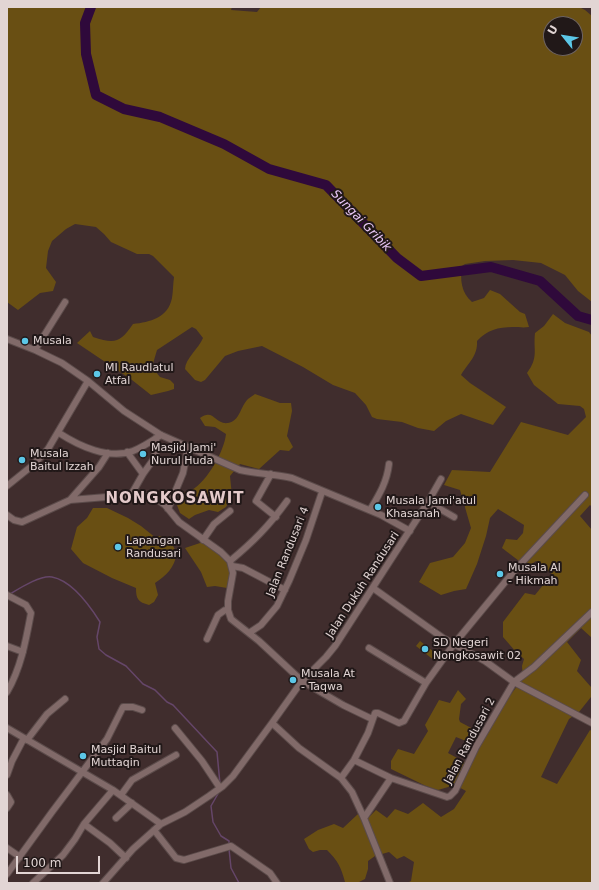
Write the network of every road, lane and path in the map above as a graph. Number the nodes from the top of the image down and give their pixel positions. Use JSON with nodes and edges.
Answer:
{"nodes":[{"id":1,"x":65,"y":302,"type":"dead end"},
{"id":2,"x":7,"y":339,"type":"edge"},
{"id":3,"x":35,"y":350,"type":"junction"},
{"id":4,"x":88,"y":381,"type":"junction"},
{"id":5,"x":59,"y":433,"type":"junction"},
{"id":6,"x":158,"y":437,"type":"junction"},
{"id":7,"x":188,"y":447,"type":"junction"},
{"id":8,"x":108,"y":452,"type":"junction"},
{"id":9,"x":128,"y":452,"type":"junction"},
{"id":10,"x":389,"y":464,"type":"dead end"},
{"id":11,"x":143,"y":474,"type":"junction"},
{"id":12,"x":271,"y":474,"type":"junction"},
{"id":13,"x":441,"y":479,"type":"dead end"},
{"id":14,"x":7,"y":486,"type":"edge"},
{"id":15,"x":322,"y":492,"type":"junction"},
{"id":16,"x":132,"y":495,"type":"junction"},
{"id":17,"x":585,"y":495,"type":"dead end"},
{"id":18,"x":70,"y":500,"type":"junction"},
{"id":19,"x":287,"y":501,"type":"dead end"},
{"id":20,"x":428,"y":502,"type":"junction"},
{"id":21,"x":168,"y":509,"type":"junction"},
{"id":22,"x":370,"y":510,"type":"junction"},
{"id":23,"x":230,"y":511,"type":"dead end"},
{"id":24,"x":7,"y":515,"type":"edge"},
{"id":25,"x":276,"y":517,"type":"junction"},
{"id":26,"x":454,"y":517,"type":"dead end"},
{"id":27,"x":410,"y":531,"type":"junction"},
{"id":28,"x":203,"y":540,"type":"junction"},
{"id":29,"x":231,"y":564,"type":"junction"},
{"id":30,"x":373,"y":588,"type":"junction"},
{"id":31,"x":285,"y":590,"type":"junction"},
{"id":32,"x":7,"y":595,"type":"edge"},
{"id":33,"x":228,"y":610,"type":"junction"},
{"id":34,"x":592,"y":612,"type":"edge"},
{"id":35,"x":249,"y":633,"type":"junction"},
{"id":36,"x":207,"y":639,"type":"dead end"},
{"id":37,"x":454,"y":644,"type":"junction"},
{"id":38,"x":7,"y":646,"type":"edge"},
{"id":39,"x":369,"y":648,"type":"dead end"},
{"id":40,"x":23,"y":652,"type":"junction"},
{"id":41,"x":302,"y":680,"type":"junction"},
{"id":42,"x":514,"y":682,"type":"junction"},
{"id":43,"x":426,"y":683,"type":"junction"},
{"id":44,"x":7,"y":692,"type":"edge"},
{"id":45,"x":65,"y":699,"type":"dead end"},
{"id":46,"x":142,"y":710,"type":"dead end"},
{"id":47,"x":372,"y":719,"type":"junction"},
{"id":48,"x":272,"y":723,"type":"junction"},
{"id":49,"x":592,"y":723,"type":"edge"},
{"id":50,"x":7,"y":728,"type":"edge"},
{"id":51,"x":174,"y":728,"type":"dead end"},
{"id":52,"x":26,"y":739,"type":"junction"},
{"id":53,"x":176,"y":755,"type":"dead end"},
{"id":54,"x":354,"y":760,"type":"junction"},
{"id":55,"x":82,"y":772,"type":"junction"},
{"id":56,"x":7,"y":775,"type":"edge"},
{"id":57,"x":341,"y":778,"type":"junction"},
{"id":58,"x":391,"y":778,"type":"junction"},
{"id":59,"x":220,"y":788,"type":"junction"},
{"id":60,"x":113,"y":790,"type":"junction"},
{"id":61,"x":7,"y":795,"type":"edge"},
{"id":62,"x":121,"y":795,"type":"junction"},
{"id":63,"x":132,"y":803,"type":"junction"},
{"id":64,"x":7,"y":808,"type":"edge"},
{"id":65,"x":116,"y":818,"type":"dead end"},
{"id":66,"x":364,"y":818,"type":"junction"},
{"id":67,"x":84,"y":824,"type":"junction"},
{"id":68,"x":161,"y":824,"type":"junction"},
{"id":69,"x":154,"y":830,"type":"junction"},
{"id":70,"x":7,"y":848,"type":"edge"},
{"id":71,"x":20,"y":857,"type":"junction"},
{"id":72,"x":126,"y":858,"type":"junction"},
{"id":73,"x":7,"y":874,"type":"edge"},
{"id":74,"x":33,"y":883,"type":"edge"},
{"id":75,"x":103,"y":883,"type":"edge"},
{"id":76,"x":277,"y":883,"type":"edge"},
{"id":77,"x":390,"y":883,"type":"edge"}],
"edges":[{"from":1,"to":3,"type":"street"},
{"from":2,"to":3,"type":"street","name":"Jalan Dukuh Randusari"},
{"from":3,"to":4,"type":"street","name":"Jalan Dukuh Randusari"},
{"from":4,"to":5,"type":"street"},
{"from":4,"to":6,"type":"street","name":"Jalan Dukuh Randusari"},
{"from":5,"to":8,"type":"street"},
{"from":5,"to":14,"type":"street"},
{"from":6,"to":7,"type":"street","name":"Jalan Dukuh Randusari"},
{"from":6,"to":9,"type":"street"},
{"from":6,"to":11,"type":"street"},
{"from":7,"to":12,"type":"street","name":"Jalan Dukuh Randusari"},
{"from":7,"to":21,"type":"street"},
{"from":8,"to":9,"type":"street"},
{"from":8,"to":18,"type":"street"},
{"from":9,"to":11,"type":"street"},
{"from":10,"to":22,"type":"street"},
{"from":11,"to":16,"type":"street"},
{"from":12,"to":15,"type":"street","name":"Jalan Dukuh Randusari"},
{"from":12,"to":25,"type":"street"},
{"from":13,"to":20,"type":"street"},
{"from":15,"to":22,"type":"street","name":"Jalan Dukuh Randusari"},
{"from":15,"to":31,"type":"street","name":"Jalan Randusari 4"},
{"from":16,"to":18,"type":"street"},
{"from":16,"to":21,"type":"street"},
{"from":17,"to":37,"type":"street"},
{"from":18,"to":24,"type":"street"},
{"from":19,"to":25,"type":"street"},
{"from":20,"to":26,"type":"street"},
{"from":20,"to":27,"type":"street"},
{"from":21,"to":28,"type":"street"},
{"from":22,"to":27,"type":"street","name":"Jalan Dukuh Randusari"},
{"from":23,"to":28,"type":"street"},
{"from":25,"to":29,"type":"street"},
{"from":27,"to":30,"type":"street","name":"Jalan Dukuh Randusari"},
{"from":28,"to":29,"type":"street"},
{"from":29,"to":31,"type":"street"},
{"from":29,"to":33,"type":"street"},
{"from":30,"to":37,"type":"street"},
{"from":30,"to":41,"type":"street","name":"Jalan Dukuh Randusari"},
{"from":31,"to":35,"type":"street","name":"Jalan Randusari 4"},
{"from":32,"to":40,"type":"street"},
{"from":33,"to":35,"type":"street"},
{"from":33,"to":36,"type":"street"},
{"from":34,"to":42,"type":"street"},
{"from":35,"to":41,"type":"street"},
{"from":37,"to":42,"type":"street"},
{"from":37,"to":43,"type":"street"},
{"from":38,"to":40,"type":"street"},
{"from":39,"to":43,"type":"street"},
{"from":40,"to":44,"type":"street"},
{"from":41,"to":47,"type":"street"},
{"from":41,"to":48,"type":"street","name":"Jalan Dukuh Randusari"},
{"from":42,"to":49,"type":"street"},
{"from":42,"to":58,"type":"street","name":"Jalan Randusari 2"},
{"from":43,"to":47,"type":"street"},
{"from":45,"to":52,"type":"street"},
{"from":46,"to":55,"type":"street"},
{"from":47,"to":54,"type":"street"},
{"from":48,"to":57,"type":"street"},
{"from":48,"to":59,"type":"street","name":"Jalan Dukuh Randusari"},
{"from":50,"to":52,"type":"street"},
{"from":51,"to":59,"type":"street"},
{"from":52,"to":55,"type":"street"},
{"from":52,"to":56,"type":"street"},
{"from":53,"to":62,"type":"street"},
{"from":54,"to":57,"type":"street"},
{"from":54,"to":58,"type":"street","name":"Jalan Randusari 2"},
{"from":55,"to":60,"type":"street"},
{"from":55,"to":71,"type":"street"},
{"from":57,"to":66,"type":"street"},
{"from":58,"to":66,"type":"street"},
{"from":59,"to":68,"type":"street","name":"Jalan Dukuh Randusari"},
{"from":60,"to":62,"type":"street"},
{"from":60,"to":67,"type":"street"},
{"from":61,"to":64,"type":"street"},
{"from":62,"to":63,"type":"street"},
{"from":63,"to":65,"type":"street"},
{"from":63,"to":68,"type":"street"},
{"from":66,"to":77,"type":"street"},
{"from":67,"to":72,"type":"street"},
{"from":67,"to":74,"type":"street"},
{"from":68,"to":69,"type":"street","name":"Jalan Dukuh Randusari"},
{"from":69,"to":72,"type":"street","name":"Jalan Dukuh Randusari"},
{"from":69,"to":76,"type":"street"},
{"from":70,"to":71,"type":"street"},
{"from":71,"to":73,"type":"street"},
{"from":72,"to":75,"type":"street","name":"Jalan Dukuh Randusari"}]}
